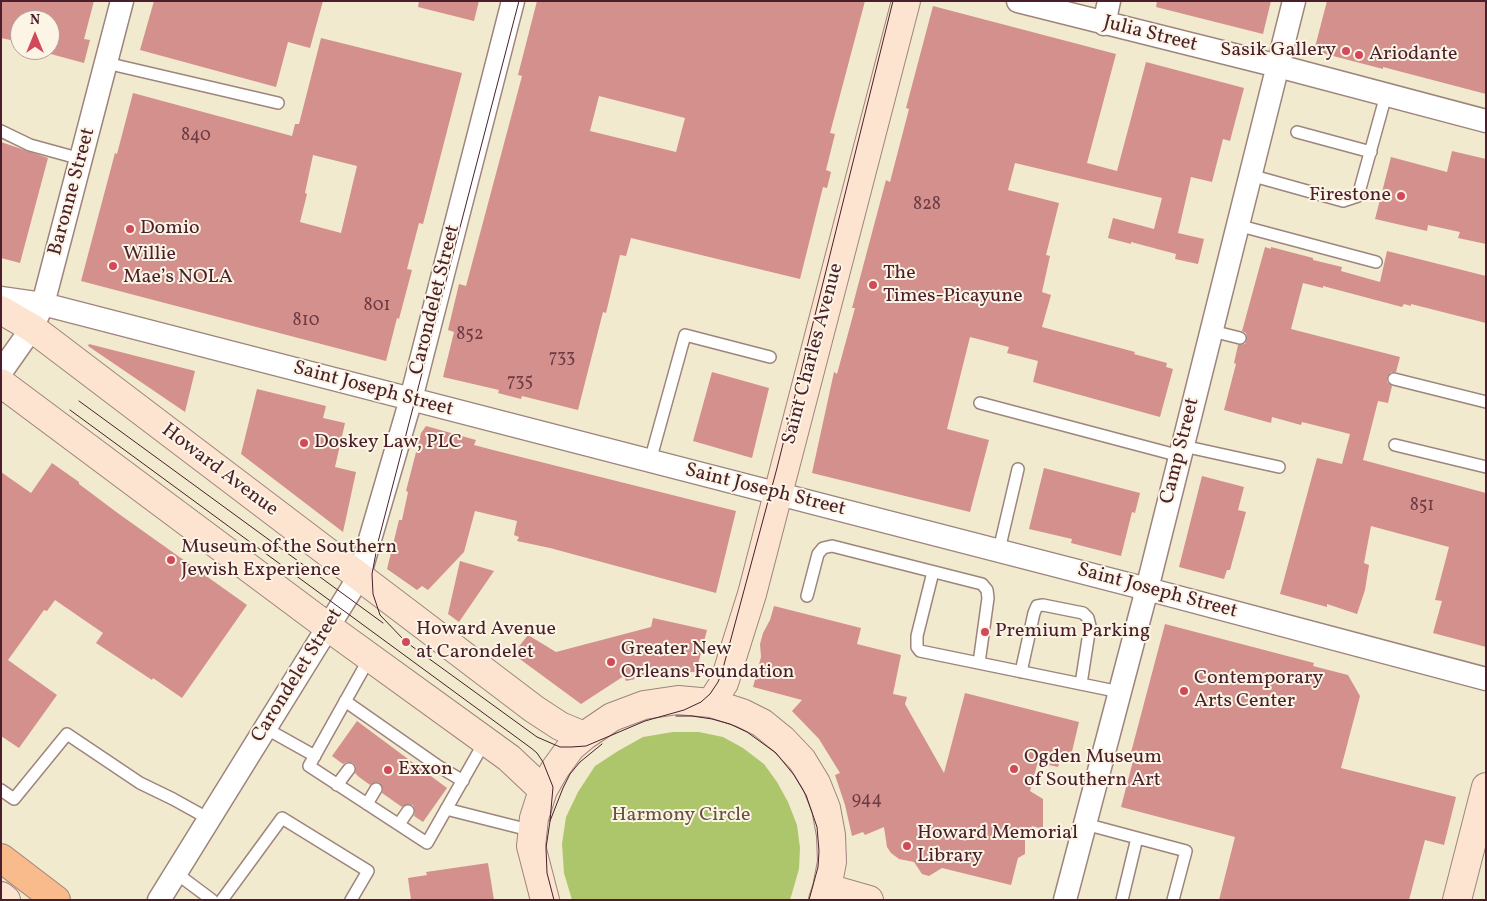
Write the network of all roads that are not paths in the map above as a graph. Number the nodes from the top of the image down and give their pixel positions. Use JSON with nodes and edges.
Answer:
{"nodes":[{"id":1,"x":122,"y":1,"type":"edge"},
{"id":2,"x":513,"y":1,"type":"edge"},
{"id":3,"x":906,"y":1,"type":"edge"},
{"id":4,"x":1018,"y":1,"type":"edge"},
{"id":5,"x":1110,"y":1,"type":"edge"},
{"id":6,"x":1294,"y":1,"type":"edge"},
{"id":7,"x":1104,"y":24,"type":"junction"},
{"id":8,"x":106,"y":63,"type":"junction"},
{"id":9,"x":1278,"y":66,"type":"junction"},
{"id":10,"x":1386,"y":95,"type":"junction"},
{"id":11,"x":278,"y":103,"type":"dead end"},
{"id":12,"x":1486,"y":121,"type":"edge"},
{"id":13,"x":1,"y":131,"type":"edge"},
{"id":14,"x":1297,"y":132,"type":"dead end"},
{"id":15,"x":1371,"y":152,"type":"junction"},
{"id":16,"x":81,"y":160,"type":"junction"},
{"id":17,"x":1250,"y":175,"type":"junction"},
{"id":18,"x":1238,"y":226,"type":"junction"},
{"id":19,"x":1376,"y":262,"type":"dead end"},
{"id":20,"x":1,"y":298,"type":"edge"},
{"id":21,"x":43,"y":304,"type":"junction"},
{"id":22,"x":1,"y":310,"type":"edge"},
{"id":23,"x":32,"y":328,"type":"junction"},
{"id":24,"x":1212,"y":331,"type":"junction"},
{"id":25,"x":1240,"y":338,"type":"dead end"},
{"id":26,"x":770,"y":357,"type":"dead end"},
{"id":27,"x":1,"y":372,"type":"edge"},
{"id":28,"x":1394,"y":379,"type":"dead end"},
{"id":29,"x":1,"y":383,"type":"edge"},
{"id":30,"x":411,"y":399,"type":"junction"},
{"id":31,"x":1486,"y":402,"type":"edge"},
{"id":32,"x":980,"y":403,"type":"dead end"},
{"id":33,"x":1395,"y":445,"type":"dead end"},
{"id":34,"x":1181,"y":451,"type":"junction"},
{"id":35,"x":650,"y":461,"type":"junction"},
{"id":36,"x":1279,"y":467,"type":"dead end"},
{"id":37,"x":1486,"y":467,"type":"edge"},
{"id":38,"x":1018,"y":469,"type":"dead end"},
{"id":39,"x":778,"y":494,"type":"junction"},
{"id":40,"x":999,"y":550,"type":"junction"},
{"id":41,"x":933,"y":572,"type":"junction"},
{"id":42,"x":359,"y":577,"type":"junction"},
{"id":43,"x":1147,"y":589,"type":"junction"},
{"id":44,"x":807,"y":596,"type":"dead end"},
{"id":45,"x":328,"y":626,"type":"junction"},
{"id":46,"x":370,"y":657,"type":"junction"},
{"id":47,"x":979,"y":663,"type":"junction"},
{"id":48,"x":1021,"y":672,"type":"junction"},
{"id":49,"x":1486,"y":679,"type":"edge"},
{"id":50,"x":1081,"y":684,"type":"junction"},
{"id":51,"x":1120,"y":692,"type":"junction"},
{"id":52,"x":345,"y":701,"type":"junction"},
{"id":53,"x":712,"y":703,"type":"junction"},
{"id":54,"x":266,"y":728,"type":"junction"},
{"id":55,"x":584,"y":736,"type":"junction"},
{"id":56,"x":485,"y":741,"type":"junction"},
{"id":57,"x":315,"y":756,"type":"junction"},
{"id":58,"x":438,"y":766,"type":"junction"},
{"id":59,"x":349,"y":769,"type":"dead end"},
{"id":60,"x":431,"y":776,"type":"dead end"},
{"id":61,"x":463,"y":781,"type":"junction"},
{"id":62,"x":337,"y":785,"type":"junction"},
{"id":63,"x":1486,"y":787,"type":"edge"},
{"id":64,"x":376,"y":789,"type":"dead end"},
{"id":65,"x":1,"y":790,"type":"edge"},
{"id":66,"x":543,"y":790,"type":"junction"},
{"id":67,"x":367,"y":804,"type":"junction"},
{"id":68,"x":446,"y":809,"type":"junction"},
{"id":69,"x":408,"y":811,"type":"dead end"},
{"id":70,"x":209,"y":819,"type":"junction"},
{"id":71,"x":399,"y":824,"type":"junction"},
{"id":72,"x":1085,"y":824,"type":"junction"},
{"id":73,"x":533,"y":832,"type":"junction"},
{"id":74,"x":1137,"y":838,"type":"junction"},
{"id":75,"x":1,"y":858,"type":"edge"},
{"id":76,"x":176,"y":873,"type":"junction"},
{"id":77,"x":825,"y":894,"type":"edge"},
{"id":78,"x":1,"y":896,"type":"edge"},
{"id":79,"x":6,"y":900,"type":"edge"},
{"id":80,"x":56,"y":900,"type":"edge"},
{"id":81,"x":159,"y":900,"type":"edge"},
{"id":82,"x":212,"y":900,"type":"edge"},
{"id":83,"x":222,"y":900,"type":"edge"},
{"id":84,"x":351,"y":900,"type":"edge"},
{"id":85,"x":544,"y":900,"type":"edge"},
{"id":86,"x":869,"y":900,"type":"edge"},
{"id":87,"x":1065,"y":900,"type":"edge"},
{"id":88,"x":1122,"y":900,"type":"edge"},
{"id":89,"x":1173,"y":900,"type":"edge"},
{"id":90,"x":1457,"y":900,"type":"edge"}],
"edges":[{"from":1,"to":8,"type":"street","name":"Baronne Street"},
{"from":2,"to":30,"type":"street","name":"Carondelet Street"},
{"from":3,"to":39,"type":"main road","name":"Saint Charles Avenue"},
{"from":4,"to":7,"type":"street","name":"Julia Street"},
{"from":5,"to":7,"type":"street"},
{"from":6,"to":9,"type":"street","name":"Camp Street"},
{"from":7,"to":9,"type":"street","name":"Julia Street"},
{"from":8,"to":11,"type":"lane"},
{"from":8,"to":16,"type":"street","name":"Baronne Street"},
{"from":9,"to":10,"type":"street","name":"Julia Street"},
{"from":9,"to":17,"type":"street","name":"Camp Street"},
{"from":10,"to":12,"type":"street","name":"Julia Street"},
{"from":10,"to":15,"type":"lane"},
{"from":13,"to":16,"type":"lane"},
{"from":14,"to":15,"type":"lane"},
{"from":15,"to":17,"type":"lane"},
{"from":16,"to":21,"type":"street","name":"Baronne Street"},
{"from":17,"to":18,"type":"street","name":"Camp Street"},
{"from":18,"to":19,"type":"lane"},
{"from":18,"to":24,"type":"street","name":"Camp Street"},
{"from":20,"to":21,"type":"street","name":"Saint Joseph Street"},
{"from":21,"to":23,"type":"street","name":"Baronne Street"},
{"from":21,"to":30,"type":"street","name":"Saint Joseph Street"},
{"from":22,"to":23,"type":"main road","name":"Howard Avenue"},
{"from":23,"to":27,"type":"street","name":"Baronne Street"},
{"from":23,"to":42,"type":"main road","name":"Howard Avenue"},
{"from":24,"to":25,"type":"lane"},
{"from":24,"to":34,"type":"street","name":"Camp Street"},
{"from":26,"to":35,"type":"lane"},
{"from":28,"to":31,"type":"lane"},
{"from":29,"to":45,"type":"main road"},
{"from":30,"to":35,"type":"street","name":"Saint Joseph Street"},
{"from":30,"to":42,"type":"street","name":"Carondelet Street"},
{"from":32,"to":34,"type":"lane"},
{"from":33,"to":37,"type":"lane"},
{"from":34,"to":36,"type":"lane"},
{"from":34,"to":43,"type":"street","name":"Camp Street"},
{"from":35,"to":39,"type":"street","name":"Saint Joseph Street"},
{"from":38,"to":40,"type":"lane"},
{"from":39,"to":40,"type":"street","name":"Saint Joseph Street"},
{"from":39,"to":53,"type":"main road","name":"Saint Charles Avenue"},
{"from":40,"to":43,"type":"street","name":"Saint Joseph Street"},
{"from":41,"to":44,"type":"lane"},
{"from":41,"to":47,"type":"lane"},
{"from":41,"to":47,"type":"lane"},
{"from":42,"to":45,"type":"street","name":"Carondelet Street"},
{"from":42,"to":55,"type":"main road","name":"Howard Avenue"},
{"from":43,"to":49,"type":"street","name":"Saint Joseph Street"},
{"from":43,"to":51,"type":"street","name":"Camp Street"},
{"from":45,"to":46,"type":"main road"},
{"from":45,"to":54,"type":"street","name":"Carondelet Street"},
{"from":46,"to":52,"type":"lane"},
{"from":46,"to":56,"type":"main road"},
{"from":47,"to":48,"type":"lane"},
{"from":48,"to":50,"type":"lane"},
{"from":48,"to":50,"type":"lane"},
{"from":50,"to":51,"type":"lane"},
{"from":51,"to":72,"type":"street","name":"Camp Street"},
{"from":52,"to":57,"type":"lane"},
{"from":52,"to":58,"type":"lane"},
{"from":53,"to":55,"type":"main road"},
{"from":53,"to":77,"type":"main road"},
{"from":54,"to":57,"type":"lane"},
{"from":54,"to":70,"type":"street","name":"Carondelet Street"},
{"from":55,"to":66,"type":"main road"},
{"from":56,"to":61,"type":"lane"},
{"from":56,"to":66,"type":"main road"},
{"from":57,"to":62,"type":"lane"},
{"from":58,"to":60,"type":"lane"},
{"from":58,"to":61,"type":"lane"},
{"from":59,"to":62,"type":"lane"},
{"from":61,"to":68,"type":"lane"},
{"from":62,"to":67,"type":"lane"},
{"from":63,"to":90,"type":"main road"},
{"from":64,"to":67,"type":"lane"},
{"from":65,"to":70,"type":"lane"},
{"from":66,"to":73,"type":"main road"},
{"from":67,"to":71,"type":"lane"},
{"from":68,"to":71,"type":"lane"},
{"from":68,"to":73,"type":"lane"},
{"from":69,"to":71,"type":"lane"},
{"from":70,"to":76,"type":"street","name":"Carondelet Street"},
{"from":72,"to":74,"type":"lane"},
{"from":72,"to":87,"type":"street","name":"Camp Street"},
{"from":73,"to":85,"type":"main road"},
{"from":74,"to":88,"type":"lane"},
{"from":74,"to":89,"type":"lane"},
{"from":75,"to":80,"type":"highway"},
{"from":76,"to":81,"type":"street","name":"Carondelet Street"},
{"from":76,"to":82,"type":"lane"},
{"from":77,"to":86,"type":"main road"},
{"from":78,"to":79,"type":"main road"},
{"from":83,"to":84,"type":"lane"}]}
